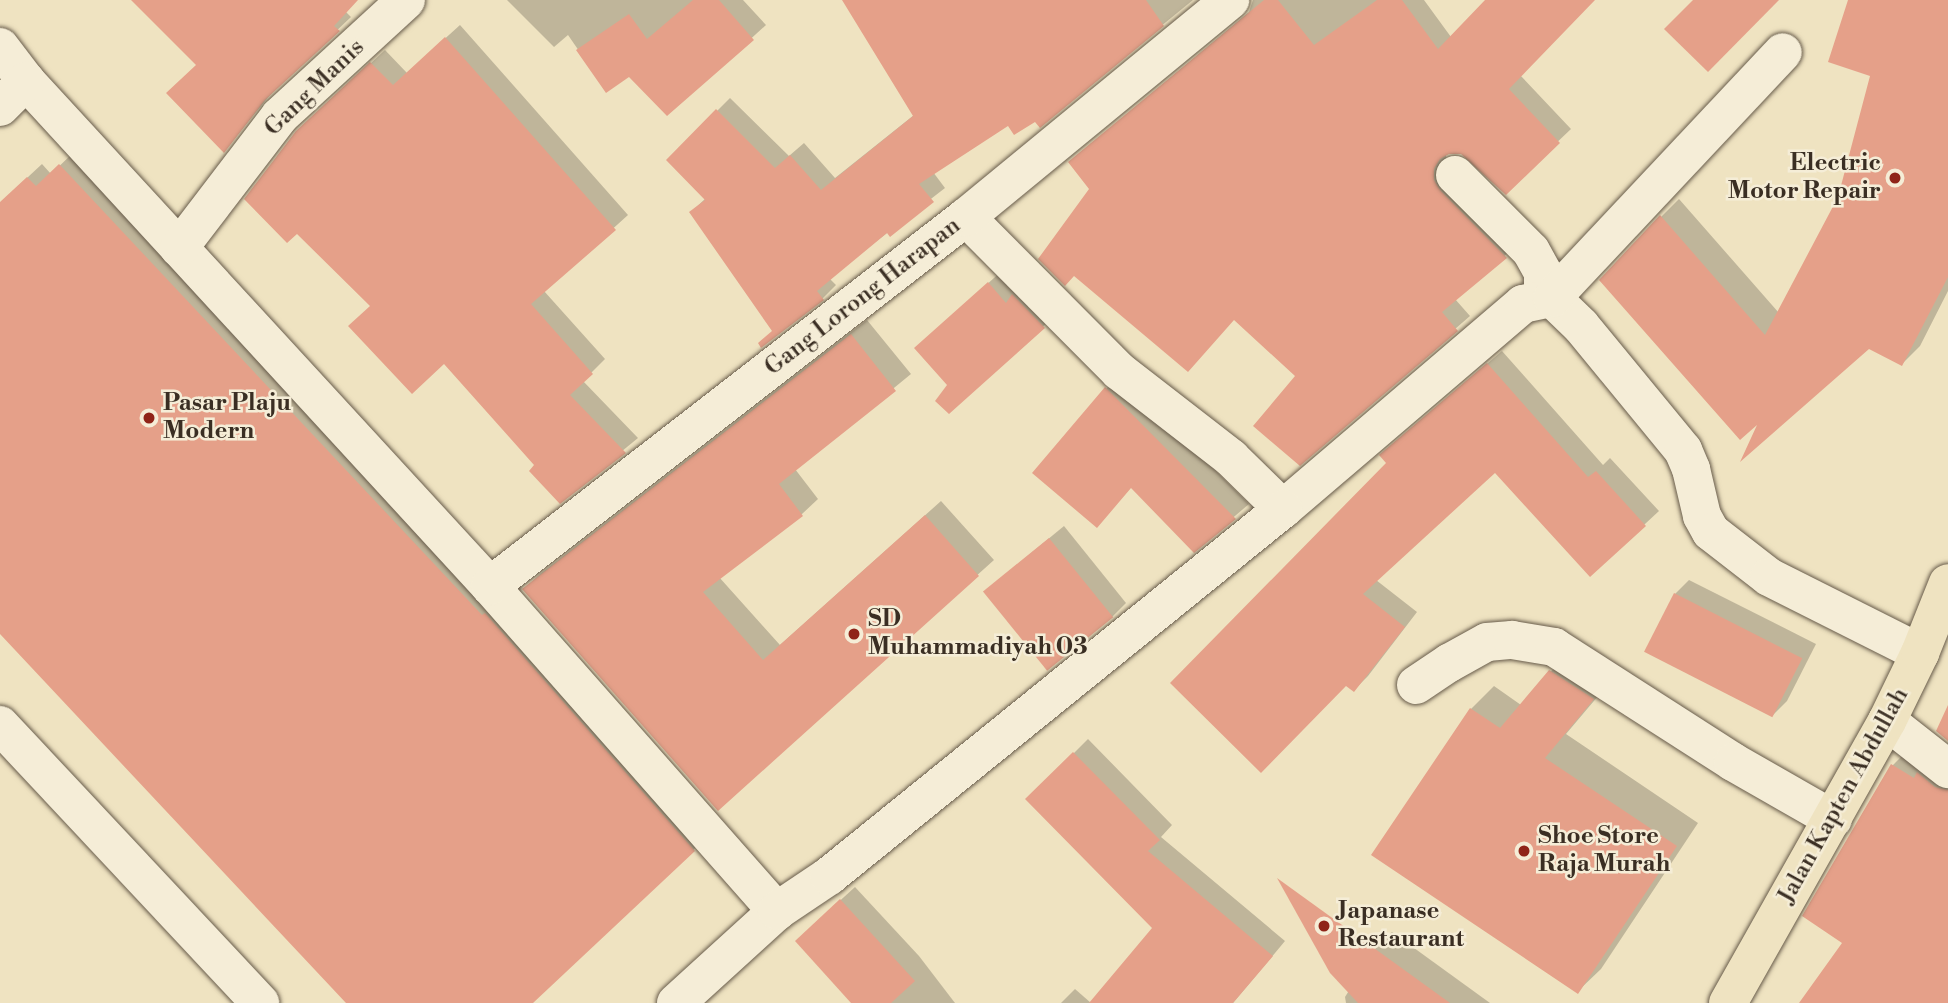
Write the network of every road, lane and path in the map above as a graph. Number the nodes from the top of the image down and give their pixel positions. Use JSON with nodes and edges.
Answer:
{"nodes":[{"id":1,"x":407,"y":0,"type":"edge"},
{"id":2,"x":1230,"y":0,"type":"edge"},
{"id":3,"x":0,"y":47,"type":"edge"},
{"id":4,"x":1783,"y":52,"type":"dead end"},
{"id":5,"x":13,"y":94,"type":"edge"},
{"id":6,"x":1455,"y":175,"type":"dead end"},
{"id":7,"x":966,"y":217,"type":"junction"},
{"id":8,"x":179,"y":248,"type":"junction"},
{"id":9,"x":1548,"y":298,"type":"junction"},
{"id":10,"x":1283,"y":509,"type":"junction"},
{"id":11,"x":1948,"y":583,"type":"edge"},
{"id":12,"x":490,"y":586,"type":"junction"},
{"id":13,"x":1920,"y":653,"type":"junction"},
{"id":14,"x":1416,"y":685,"type":"dead end"},
{"id":15,"x":1887,"y":721,"type":"junction"},
{"id":16,"x":0,"y":725,"type":"edge"},
{"id":17,"x":1948,"y":769,"type":"edge"},
{"id":18,"x":1833,"y":820,"type":"junction"},
{"id":19,"x":777,"y":911,"type":"junction"},
{"id":20,"x":260,"y":1003,"type":"edge"},
{"id":21,"x":676,"y":1003,"type":"edge"},
{"id":22,"x":1728,"y":1003,"type":"edge"}],
"edges":[{"from":1,"to":8,"type":"street","name":"Gang Manis"},
{"from":2,"to":7,"type":"street","name":"Gang Lorong Harapan"},
{"from":3,"to":5,"type":"street"},
{"from":4,"to":9,"type":"street"},
{"from":5,"to":8,"type":"street"},
{"from":6,"to":9,"type":"street"},
{"from":7,"to":10,"type":"street"},
{"from":7,"to":12,"type":"street","name":"Gang Lorong Harapan"},
{"from":8,"to":12,"type":"street"},
{"from":9,"to":10,"type":"street"},
{"from":9,"to":13,"type":"street"},
{"from":10,"to":19,"type":"street"},
{"from":11,"to":13,"type":"main road","name":"Jalan Kapten Abdullah"},
{"from":12,"to":19,"type":"street"},
{"from":13,"to":15,"type":"main road","name":"Jalan Kapten Abdullah"},
{"from":14,"to":18,"type":"street"},
{"from":15,"to":17,"type":"street"},
{"from":15,"to":18,"type":"main road","name":"Jalan Kapten Abdullah"},
{"from":16,"to":20,"type":"street"},
{"from":18,"to":22,"type":"main road","name":"Jalan Kapten Abdullah"},
{"from":19,"to":21,"type":"street"}]}
